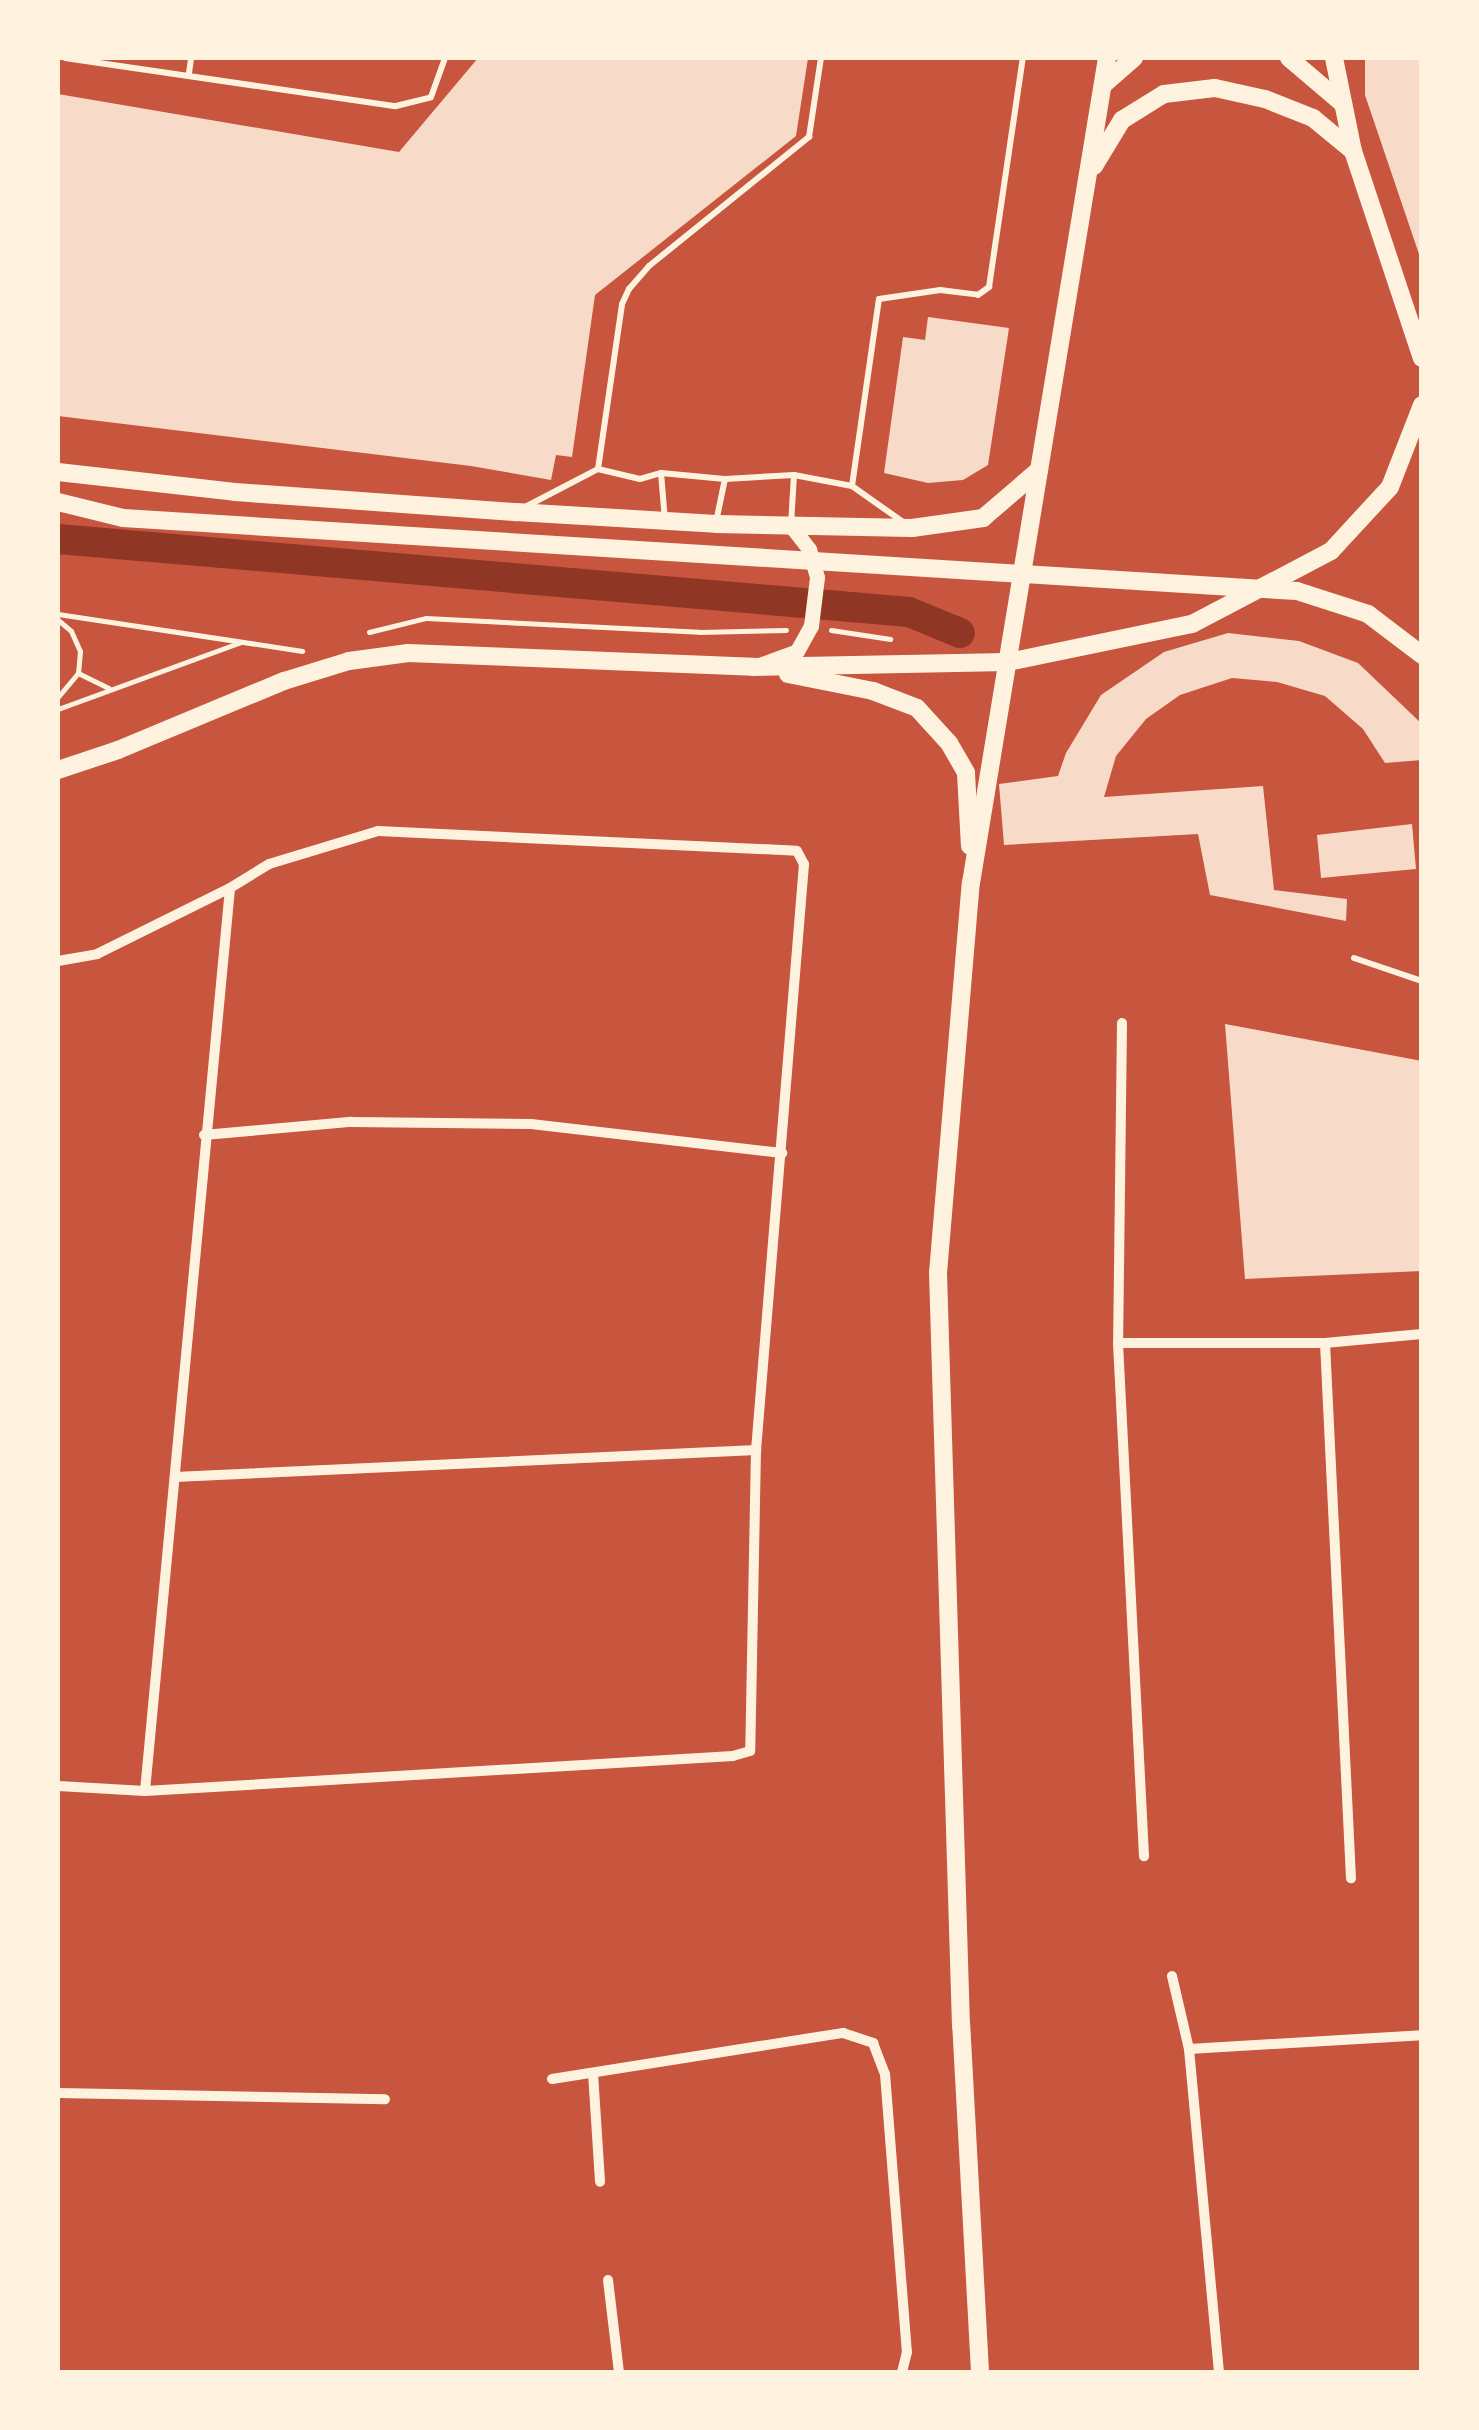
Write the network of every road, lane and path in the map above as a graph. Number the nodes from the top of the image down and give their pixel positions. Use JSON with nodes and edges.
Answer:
{"nodes":[{"id":1,"x":65,"y":58,"type":"edge"},
{"id":2,"x":191,"y":58,"type":"edge"},
{"id":3,"x":445,"y":58,"type":"edge"},
{"id":4,"x":821,"y":58,"type":"edge"},
{"id":5,"x":1023,"y":58,"type":"edge"},
{"id":6,"x":1108,"y":58,"type":"edge"},
{"id":7,"x":1134,"y":58,"type":"edge"},
{"id":8,"x":1289,"y":58,"type":"edge"},
{"id":9,"x":1334,"y":58,"type":"edge"},
{"id":10,"x":189,"y":73,"type":"junction"},
{"id":11,"x":1103,"y":85,"type":"junction"},
{"id":12,"x":1343,"y":104,"type":"junction"},
{"id":13,"x":1353,"y":151,"type":"junction"},
{"id":14,"x":1088,"y":175,"type":"junction"},
{"id":15,"x":1416,"y":321,"type":"edge"},
{"id":16,"x":1422,"y":358,"type":"edge"},
{"id":17,"x":1422,"y":405,"type":"edge"},
{"id":18,"x":598,"y":468,"type":"junction"},
{"id":19,"x":1039,"y":470,"type":"junction"},
{"id":20,"x":58,"y":472,"type":"edge"},
{"id":21,"x":660,"y":472,"type":"junction"},
{"id":22,"x":794,"y":475,"type":"junction"},
{"id":23,"x":725,"y":479,"type":"junction"},
{"id":24,"x":852,"y":486,"type":"junction"},
{"id":25,"x":58,"y":502,"type":"edge"},
{"id":26,"x":516,"y":512,"type":"junction"},
{"id":27,"x":666,"y":522,"type":"junction"},
{"id":28,"x":716,"y":524,"type":"junction"},
{"id":29,"x":791,"y":526,"type":"junction"},
{"id":30,"x":912,"y":528,"type":"junction"},
{"id":31,"x":58,"y":617,"type":"edge"},
{"id":32,"x":811,"y":626,"type":"junction"},
{"id":33,"x":353,"y":636,"type":"dead end"},
{"id":34,"x":906,"y":640,"type":"dead end"},
{"id":35,"x":244,"y":642,"type":"junction"},
{"id":36,"x":316,"y":646,"type":"dead end"},
{"id":37,"x":1422,"y":655,"type":"edge"},
{"id":38,"x":1008,"y":662,"type":"junction"},
{"id":39,"x":753,"y":667,"type":"junction"},
{"id":40,"x":78,"y":673,"type":"junction"},
{"id":41,"x":108,"y":688,"type":"junction"},
{"id":42,"x":58,"y":697,"type":"edge"},
{"id":43,"x":58,"y":709,"type":"edge"},
{"id":44,"x":58,"y":770,"type":"edge"},
{"id":45,"x":972,"y":883,"type":"junction"},
{"id":46,"x":230,"y":888,"type":"junction"},
{"id":47,"x":1354,"y":958,"type":"dead end"},
{"id":48,"x":58,"y":960,"type":"edge"},
{"id":49,"x":1422,"y":981,"type":"edge"},
{"id":50,"x":1122,"y":1022,"type":"dead end"},
{"id":51,"x":204,"y":1134,"type":"junction"},
{"id":52,"x":782,"y":1153,"type":"junction"},
{"id":53,"x":1422,"y":1334,"type":"edge"},
{"id":54,"x":1118,"y":1342,"type":"junction"},
{"id":55,"x":1325,"y":1342,"type":"junction"},
{"id":56,"x":756,"y":1450,"type":"junction"},
{"id":57,"x":175,"y":1477,"type":"junction"},
{"id":58,"x":58,"y":1786,"type":"edge"},
{"id":59,"x":145,"y":1790,"type":"junction"},
{"id":60,"x":1144,"y":1856,"type":"dead end"},
{"id":61,"x":1351,"y":1878,"type":"dead end"},
{"id":62,"x":1172,"y":1976,"type":"dead end"},
{"id":63,"x":1422,"y":2035,"type":"edge"},
{"id":64,"x":1189,"y":2049,"type":"junction"},
{"id":65,"x":592,"y":2073,"type":"junction"},
{"id":66,"x":552,"y":2079,"type":"dead end"},
{"id":67,"x":58,"y":2094,"type":"edge"},
{"id":68,"x":385,"y":2099,"type":"dead end"},
{"id":69,"x":600,"y":2182,"type":"dead end"},
{"id":70,"x":608,"y":2280,"type":"dead end"},
{"id":71,"x":619,"y":2372,"type":"edge"},
{"id":72,"x":902,"y":2372,"type":"edge"},
{"id":73,"x":980,"y":2372,"type":"edge"},
{"id":74,"x":1220,"y":2372,"type":"edge"}],
"edges":[{"from":1,"to":10,"type":"lane"},
{"from":2,"to":10,"type":"lane"},
{"from":3,"to":10,"type":"lane"},
{"from":4,"to":18,"type":"lane"},
{"from":5,"to":24,"type":"lane"},
{"from":6,"to":11,"type":"main road"},
{"from":7,"to":11,"type":"main road"},
{"from":8,"to":12,"type":"main road"},
{"from":9,"to":12,"type":"main road"},
{"from":11,"to":14,"type":"main road"},
{"from":12,"to":13,"type":"main road"},
{"from":13,"to":14,"type":"main road"},
{"from":13,"to":15,"type":"main road"},
{"from":14,"to":19,"type":"main road"},
{"from":15,"to":16,"type":"main road"},
{"from":17,"to":38,"type":"main road"},
{"from":18,"to":21,"type":"lane"},
{"from":18,"to":26,"type":"lane"},
{"from":19,"to":30,"type":"main road"},
{"from":19,"to":38,"type":"main road"},
{"from":20,"to":26,"type":"main road"},
{"from":21,"to":23,"type":"lane"},
{"from":21,"to":27,"type":"lane"},
{"from":22,"to":23,"type":"lane"},
{"from":22,"to":24,"type":"lane"},
{"from":22,"to":29,"type":"lane"},
{"from":23,"to":28,"type":"lane"},
{"from":24,"to":30,"type":"lane"},
{"from":25,"to":37,"type":"main road"},
{"from":26,"to":27,"type":"main road"},
{"from":27,"to":28,"type":"main road"},
{"from":28,"to":29,"type":"main road"},
{"from":29,"to":30,"type":"main road"},
{"from":29,"to":32,"type":"street"},
{"from":31,"to":35,"type":"path"},
{"from":31,"to":40,"type":"path"},
{"from":32,"to":33,"type":"path"},
{"from":32,"to":34,"type":"path"},
{"from":32,"to":39,"type":"street"},
{"from":35,"to":36,"type":"path"},
{"from":35,"to":41,"type":"path"},
{"from":38,"to":39,"type":"main road"},
{"from":38,"to":45,"type":"main road"},
{"from":39,"to":44,"type":"main road"},
{"from":39,"to":45,"type":"main road"},
{"from":40,"to":41,"type":"path"},
{"from":40,"to":42,"type":"path"},
{"from":41,"to":43,"type":"path"},
{"from":45,"to":73,"type":"main road"},
{"from":46,"to":48,"type":"street"},
{"from":46,"to":51,"type":"street"},
{"from":46,"to":52,"type":"street"},
{"from":47,"to":49,"type":"lane"},
{"from":50,"to":54,"type":"street"},
{"from":51,"to":52,"type":"street"},
{"from":51,"to":57,"type":"street"},
{"from":52,"to":56,"type":"street"},
{"from":53,"to":55,"type":"street"},
{"from":54,"to":55,"type":"street"},
{"from":54,"to":60,"type":"street"},
{"from":55,"to":61,"type":"street"},
{"from":56,"to":57,"type":"street"},
{"from":56,"to":59,"type":"street"},
{"from":57,"to":59,"type":"street"},
{"from":58,"to":59,"type":"street"},
{"from":62,"to":64,"type":"street"},
{"from":63,"to":64,"type":"street"},
{"from":64,"to":74,"type":"street"},
{"from":65,"to":66,"type":"street"},
{"from":65,"to":69,"type":"street"},
{"from":65,"to":72,"type":"street"},
{"from":67,"to":68,"type":"street"},
{"from":70,"to":71,"type":"street"}]}
